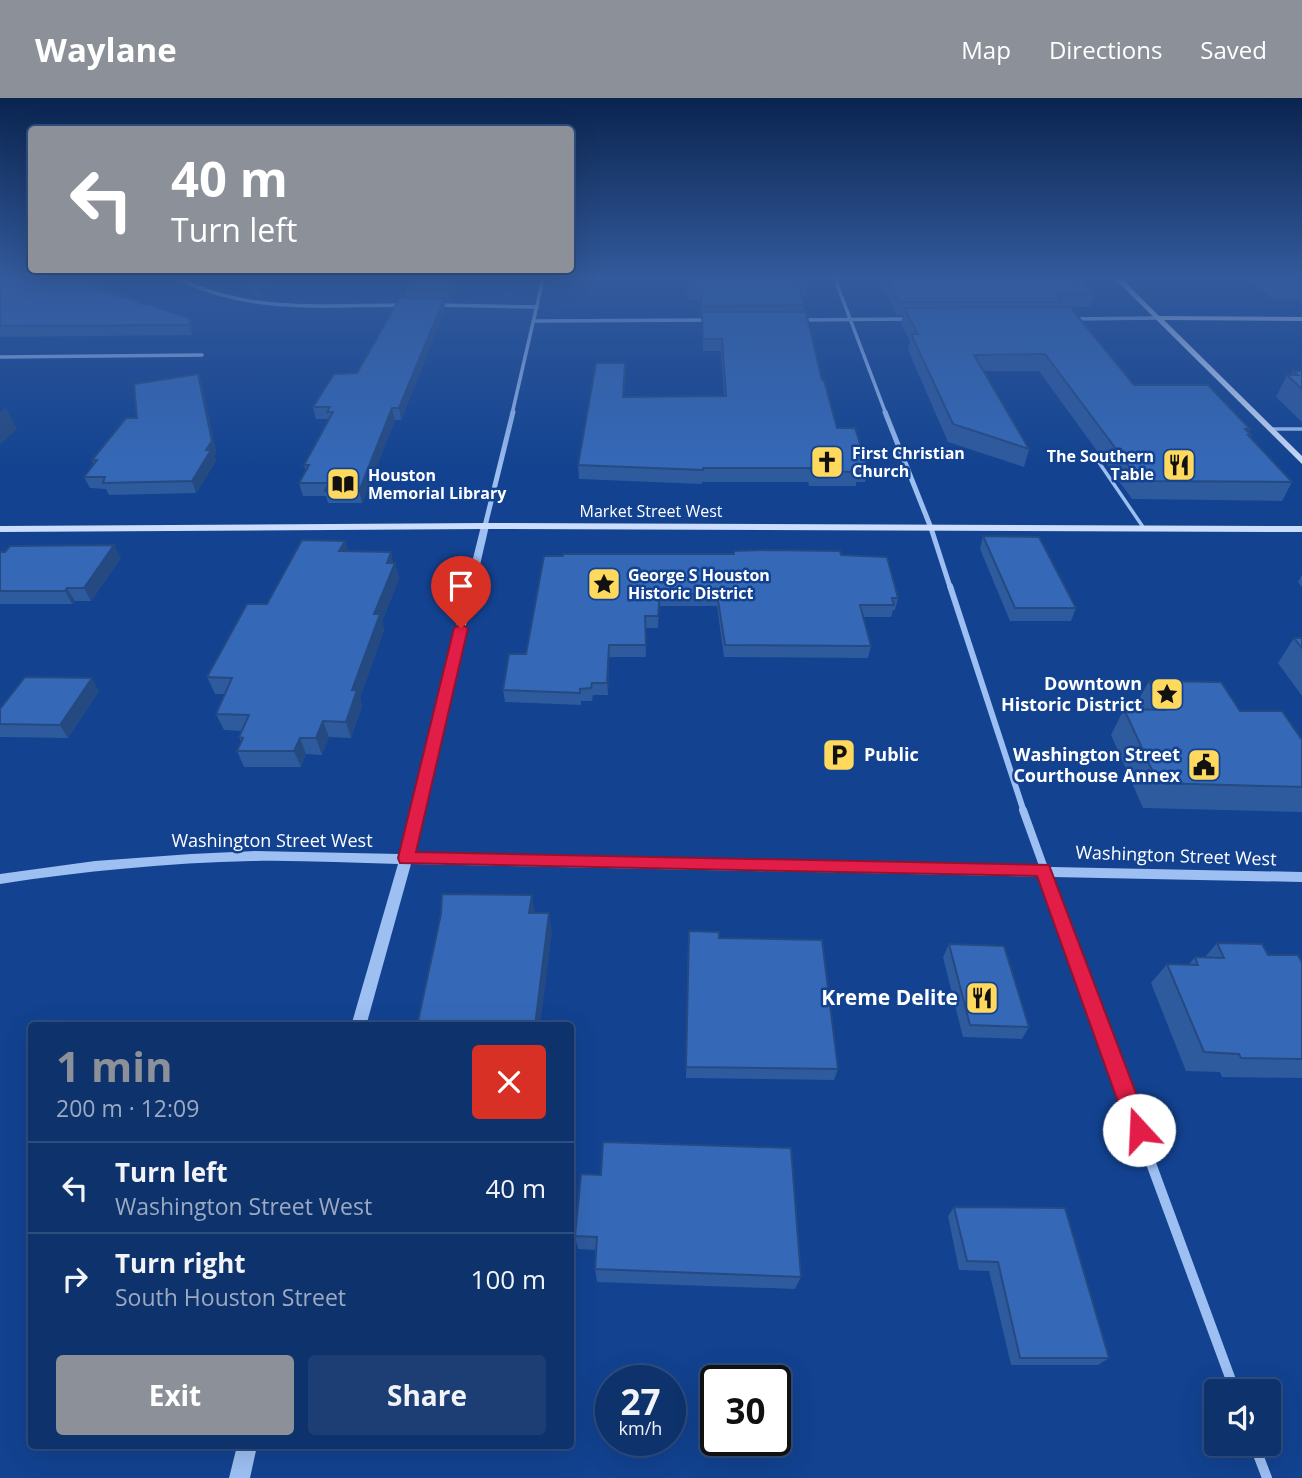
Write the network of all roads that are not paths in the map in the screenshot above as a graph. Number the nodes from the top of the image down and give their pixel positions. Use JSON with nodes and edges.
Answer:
{"nodes":[{"id":1,"x":530,"y":343,"type":"edge"},
{"id":2,"x":858,"y":343,"type":"edge"},
{"id":3,"x":1184,"y":343,"type":"edge"},
{"id":4,"x":202,"y":355,"type":"dead end"},
{"id":5,"x":0,"y":358,"type":"edge"},
{"id":6,"x":1270,"y":429,"type":"junction"},
{"id":7,"x":1302,"y":429,"type":"edge"},
{"id":8,"x":1096,"y":458,"type":"dead end"},
{"id":9,"x":1302,"y":461,"type":"edge"},
{"id":10,"x":485,"y":526,"type":"junction"},
{"id":11,"x":1143,"y":527,"type":"junction"},
{"id":12,"x":931,"y":528,"type":"junction"},
{"id":13,"x":0,"y":529,"type":"edge"},
{"id":14,"x":1302,"y":529,"type":"edge"},
{"id":15,"x":406,"y":858,"type":"junction"},
{"id":16,"x":1043,"y":870,"type":"junction"},
{"id":17,"x":1302,"y":877,"type":"edge"},
{"id":18,"x":0,"y":879,"type":"edge"},
{"id":19,"x":359,"y":1022,"type":"edge"},
{"id":20,"x":1231,"y":1379,"type":"edge"},
{"id":21,"x":246,"y":1449,"type":"edge"},
{"id":22,"x":1259,"y":1456,"type":"edge"},
{"id":23,"x":239,"y":1478,"type":"edge"},
{"id":24,"x":1267,"y":1478,"type":"edge"}],
"edges":[{"from":1,"to":10,"type":"street"},
{"from":2,"to":12,"type":"street"},
{"from":3,"to":6,"type":"main road"},
{"from":4,"to":5,"type":"street"},
{"from":6,"to":7,"type":"lane"},
{"from":6,"to":9,"type":"main road"},
{"from":8,"to":11,"type":"lane"},
{"from":10,"to":12,"type":"main road","name":"Market Street West"},
{"from":10,"to":13,"type":"main road","name":"Market Street West"},
{"from":10,"to":15,"type":"street"},
{"from":11,"to":12,"type":"main road","name":"Market Street West"},
{"from":11,"to":14,"type":"main road","name":"Market Street West"},
{"from":12,"to":16,"type":"street"},
{"from":15,"to":16,"type":"street","name":"Washington Street West"},
{"from":15,"to":18,"type":"street","name":"Washington Street West"},
{"from":15,"to":19,"type":"street"},
{"from":16,"to":17,"type":"street","name":"Washington Street West"},
{"from":16,"to":20,"type":"street"},
{"from":21,"to":23,"type":"street"},
{"from":22,"to":24,"type":"street"}]}
